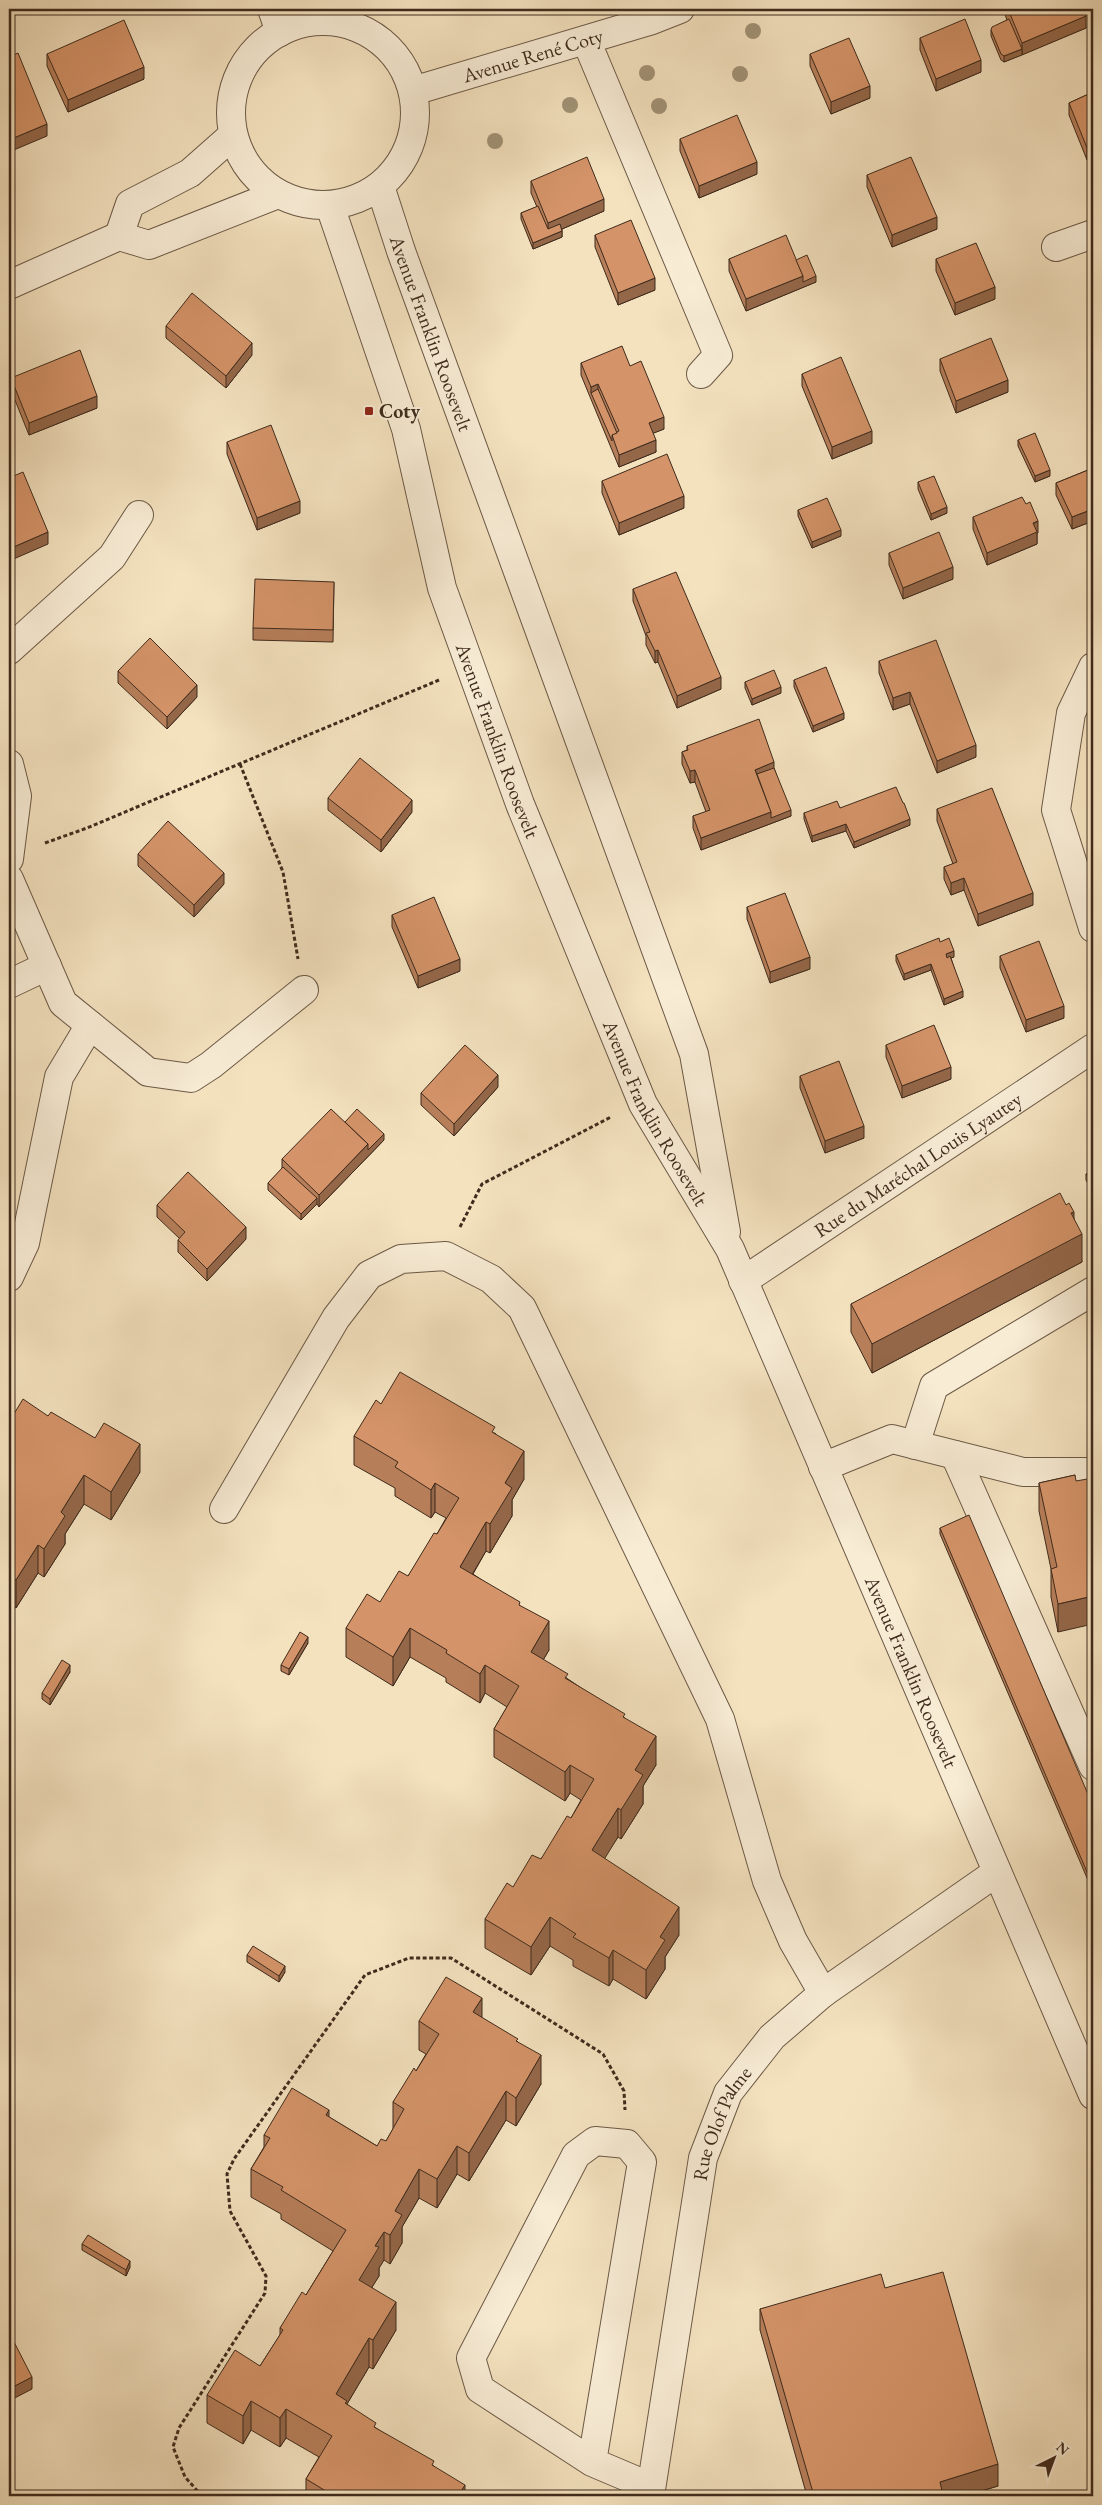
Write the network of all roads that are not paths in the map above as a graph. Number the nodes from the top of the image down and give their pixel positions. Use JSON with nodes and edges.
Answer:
{"nodes":[{"id":1,"x":680,"y":9,"type":"edge"},
{"id":2,"x":326,"y":15,"type":"edge"},
{"id":3,"x":276,"y":20,"type":"edge"},
{"id":4,"x":586,"y":40,"type":"junction"},
{"id":5,"x":413,"y":91,"type":"junction"},
{"id":6,"x":234,"y":135,"type":"junction"},
{"id":7,"x":380,"y":186,"type":"junction"},
{"id":8,"x":278,"y":194,"type":"junction"},
{"id":9,"x":330,"y":206,"type":"junction"},
{"id":10,"x":1093,"y":234,"type":"edge"},
{"id":11,"x":119,"y":236,"type":"junction"},
{"id":12,"x":1056,"y":247,"type":"dead end"},
{"id":13,"x":9,"y":285,"type":"edge"},
{"id":14,"x":701,"y":374,"type":"dead end"},
{"id":15,"x":139,"y":515,"type":"dead end"},
{"id":16,"x":9,"y":650,"type":"edge"},
{"id":17,"x":1093,"y":667,"type":"edge"},
{"id":18,"x":9,"y":764,"type":"edge"},
{"id":19,"x":9,"y":873,"type":"edge"},
{"id":20,"x":1093,"y":928,"type":"edge"},
{"id":21,"x":47,"y":966,"type":"junction"},
{"id":22,"x":9,"y":984,"type":"edge"},
{"id":23,"x":304,"y":990,"type":"road end"},
{"id":24,"x":90,"y":1025,"type":"junction"},
{"id":25,"x":1093,"y":1048,"type":"edge"},
{"id":26,"x":730,"y":1249,"type":"junction"},
{"id":27,"x":9,"y":1276,"type":"edge"},
{"id":28,"x":744,"y":1281,"type":"junction"},
{"id":29,"x":1093,"y":1291,"type":"edge"},
{"id":30,"x":915,"y":1445,"type":"junction"},
{"id":31,"x":955,"y":1455,"type":"junction"},
{"id":32,"x":823,"y":1467,"type":"junction"},
{"id":33,"x":1093,"y":1472,"type":"edge"},
{"id":34,"x":224,"y":1509,"type":"dead end"},
{"id":35,"x":1093,"y":1766,"type":"edge"},
{"id":36,"x":997,"y":1872,"type":"junction"},
{"id":37,"x":823,"y":1993,"type":"junction"},
{"id":38,"x":1093,"y":2096,"type":"edge"},
{"id":39,"x":592,"y":2462,"type":"junction"},
{"id":40,"x":651,"y":2492,"type":"edge"}],
"edges":[{"from":1,"to":4,"type":"street","name":"Avenue René Coty"},
{"from":2,"to":3,"type":"street"},
{"from":2,"to":5,"type":"street"},
{"from":3,"to":6,"type":"street"},
{"from":4,"to":5,"type":"street","name":"Avenue René Coty"},
{"from":4,"to":14,"type":"street"},
{"from":5,"to":7,"type":"street"},
{"from":6,"to":8,"type":"street"},
{"from":6,"to":11,"type":"street"},
{"from":7,"to":9,"type":"street"},
{"from":7,"to":26,"type":"street","name":"Avenue Franklin Roosevelt"},
{"from":8,"to":9,"type":"street"},
{"from":8,"to":11,"type":"street"},
{"from":9,"to":26,"type":"street","name":"Avenue Franklin Roosevelt"},
{"from":10,"to":12,"type":"street"},
{"from":11,"to":13,"type":"street"},
{"from":15,"to":16,"type":"street"},
{"from":17,"to":20,"type":"street"},
{"from":18,"to":19,"type":"street"},
{"from":19,"to":21,"type":"street"},
{"from":21,"to":22,"type":"street"},
{"from":21,"to":24,"type":"street"},
{"from":23,"to":24,"type":"street"},
{"from":24,"to":27,"type":"street"},
{"from":25,"to":28,"type":"street","name":"Rue du Maréchal Louis Lyautey"},
{"from":26,"to":28,"type":"street","name":"Avenue Franklin Roosevelt"},
{"from":28,"to":32,"type":"street","name":"Avenue Franklin Roosevelt"},
{"from":29,"to":30,"type":"street"},
{"from":30,"to":31,"type":"street"},
{"from":30,"to":32,"type":"street"},
{"from":31,"to":33,"type":"street"},
{"from":31,"to":35,"type":"street"},
{"from":32,"to":36,"type":"street","name":"Avenue Franklin Roosevelt"},
{"from":34,"to":37,"type":"street"},
{"from":36,"to":37,"type":"street","name":"Rue Olof Palme"},
{"from":36,"to":38,"type":"street","name":"Avenue Franklin Roosevelt"},
{"from":37,"to":40,"type":"street","name":"Rue Olof Palme"},
{"from":39,"to":39,"type":"street"},
{"from":39,"to":40,"type":"street"}]}
